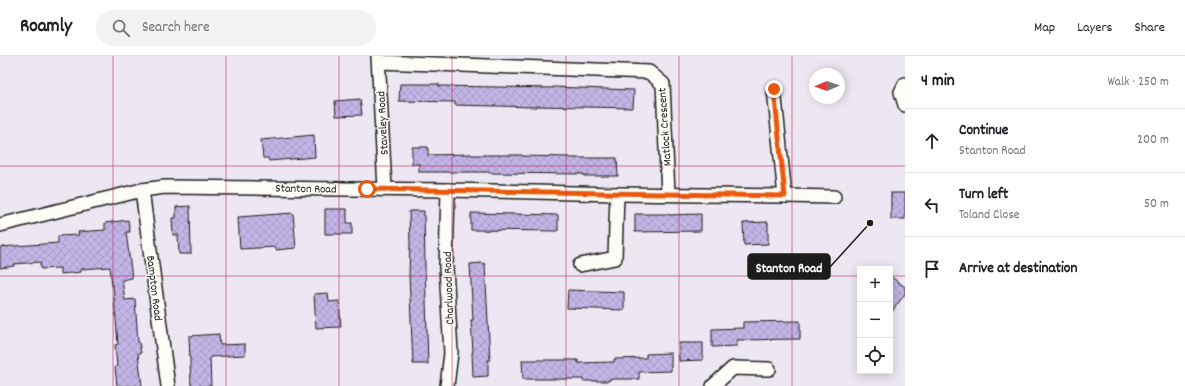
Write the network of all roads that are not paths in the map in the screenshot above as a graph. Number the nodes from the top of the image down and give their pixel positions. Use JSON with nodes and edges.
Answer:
{"nodes":[{"id":1,"x":379,"y":59,"type":"edge"},
{"id":2,"x":905,"y":84,"type":"edge"},
{"id":3,"x":774,"y":89,"type":"dead end"},
{"id":4,"x":905,"y":106,"type":"edge"},
{"id":5,"x":385,"y":189,"type":"junction"},
{"id":6,"x":142,"y":190,"type":"junction"},
{"id":7,"x":448,"y":190,"type":"junction"},
{"id":8,"x":617,"y":194,"type":"junction"},
{"id":9,"x":668,"y":194,"type":"junction"},
{"id":10,"x":785,"y":196,"type":"junction"},
{"id":11,"x":834,"y":198,"type":"dead end"},
{"id":12,"x":0,"y":225,"type":"edge"},
{"id":13,"x":580,"y":265,"type":"dead end"},
{"id":14,"x":769,"y":368,"type":"dead end"},
{"id":15,"x":168,"y":386,"type":"edge"},
{"id":16,"x":447,"y":386,"type":"edge"},
{"id":17,"x":713,"y":386,"type":"edge"}],
"edges":[{"from":1,"to":5,"type":"street","name":"Staveley Road"},
{"from":1,"to":9,"type":"street","name":"Matlock Crescent"},
{"from":2,"to":4,"type":"street"},
{"from":3,"to":10,"type":"street"},
{"from":5,"to":6,"type":"street","name":"Stanton Road"},
{"from":5,"to":7,"type":"street","name":"Stanton Road"},
{"from":6,"to":12,"type":"street","name":"Stanton Road"},
{"from":6,"to":15,"type":"street","name":"Bampton Road"},
{"from":7,"to":8,"type":"street","name":"Stanton Road"},
{"from":7,"to":16,"type":"street","name":"Charlwood Road"},
{"from":8,"to":9,"type":"street","name":"Stanton Road"},
{"from":8,"to":13,"type":"street"},
{"from":9,"to":10,"type":"street","name":"Stanton Road"},
{"from":10,"to":11,"type":"street","name":"Stanton Road"},
{"from":14,"to":17,"type":"street"}]}
